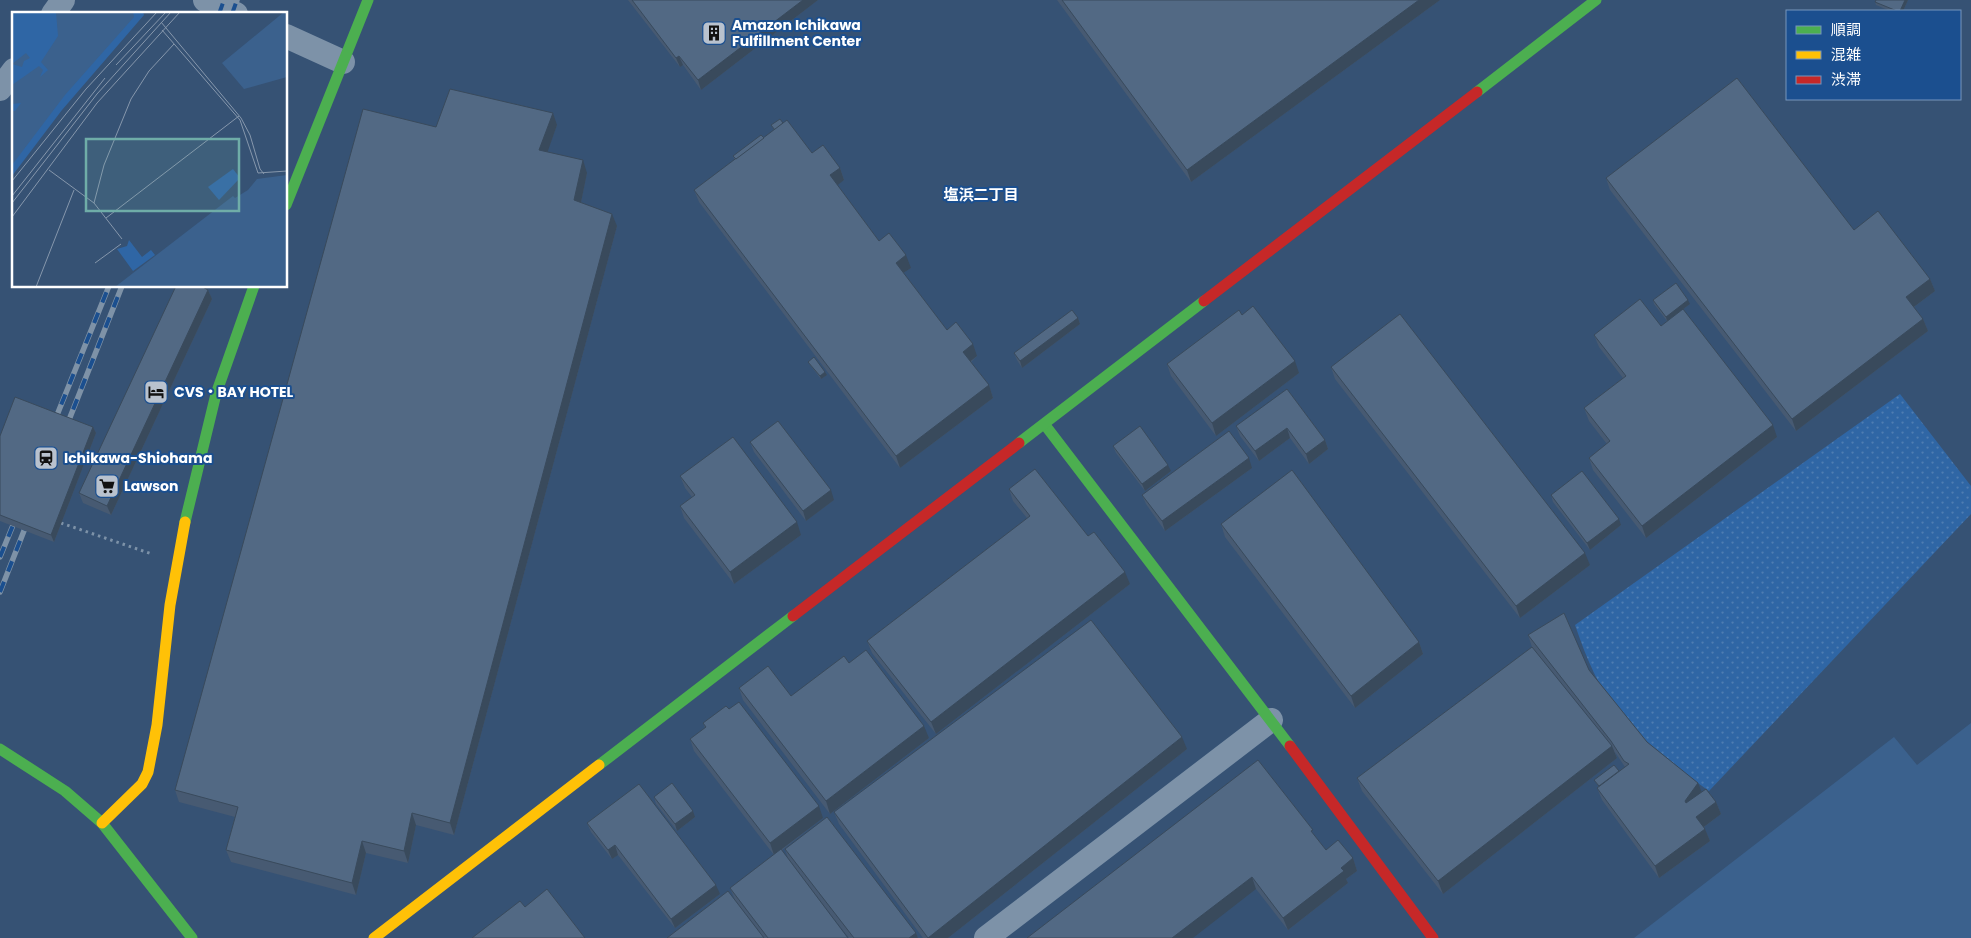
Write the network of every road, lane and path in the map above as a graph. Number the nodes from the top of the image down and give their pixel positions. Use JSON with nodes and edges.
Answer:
{"nodes":[{"id":1,"x":63,"y":0,"type":"edge"},
{"id":2,"x":205,"y":0,"type":"edge"},
{"id":3,"x":368,"y":0,"type":"edge"},
{"id":4,"x":1596,"y":0,"type":"edge"},
{"id":5,"x":54,"y":12,"type":"edge"},
{"id":6,"x":232,"y":12,"type":"edge"},
{"id":7,"x":288,"y":37,"type":"edge"},
{"id":8,"x":343,"y":62,"type":"junction"},
{"id":9,"x":12,"y":73,"type":"edge"},
{"id":10,"x":0,"y":89,"type":"edge"},
{"id":11,"x":288,"y":200,"type":"edge"},
{"id":12,"x":253,"y":288,"type":"edge"},
{"id":13,"x":1045,"y":425,"type":"junction"},
{"id":14,"x":61,"y":523,"type":"edge"},
{"id":15,"x":155,"y":555,"type":"dead end"},
{"id":16,"x":1271,"y":720,"type":"junction"},
{"id":17,"x":0,"y":749,"type":"edge"},
{"id":18,"x":102,"y":824,"type":"junction"},
{"id":19,"x":192,"y":938,"type":"edge"},
{"id":20,"x":374,"y":938,"type":"edge"},
{"id":21,"x":986,"y":938,"type":"edge"},
{"id":22,"x":1433,"y":938,"type":"edge"}],
"edges":[{"from":1,"to":5,"type":"street"},
{"from":2,"to":6,"type":"street"},
{"from":3,"to":8,"type":"street"},
{"from":4,"to":13,"type":"street"},
{"from":7,"to":8,"type":"street"},
{"from":8,"to":11,"type":"street"},
{"from":9,"to":10,"type":"street"},
{"from":12,"to":18,"type":"street"},
{"from":13,"to":16,"type":"street"},
{"from":13,"to":20,"type":"street"},
{"from":14,"to":15,"type":"path"},
{"from":16,"to":21,"type":"street"},
{"from":16,"to":22,"type":"street"},
{"from":17,"to":18,"type":"street"},
{"from":18,"to":19,"type":"street"}]}
